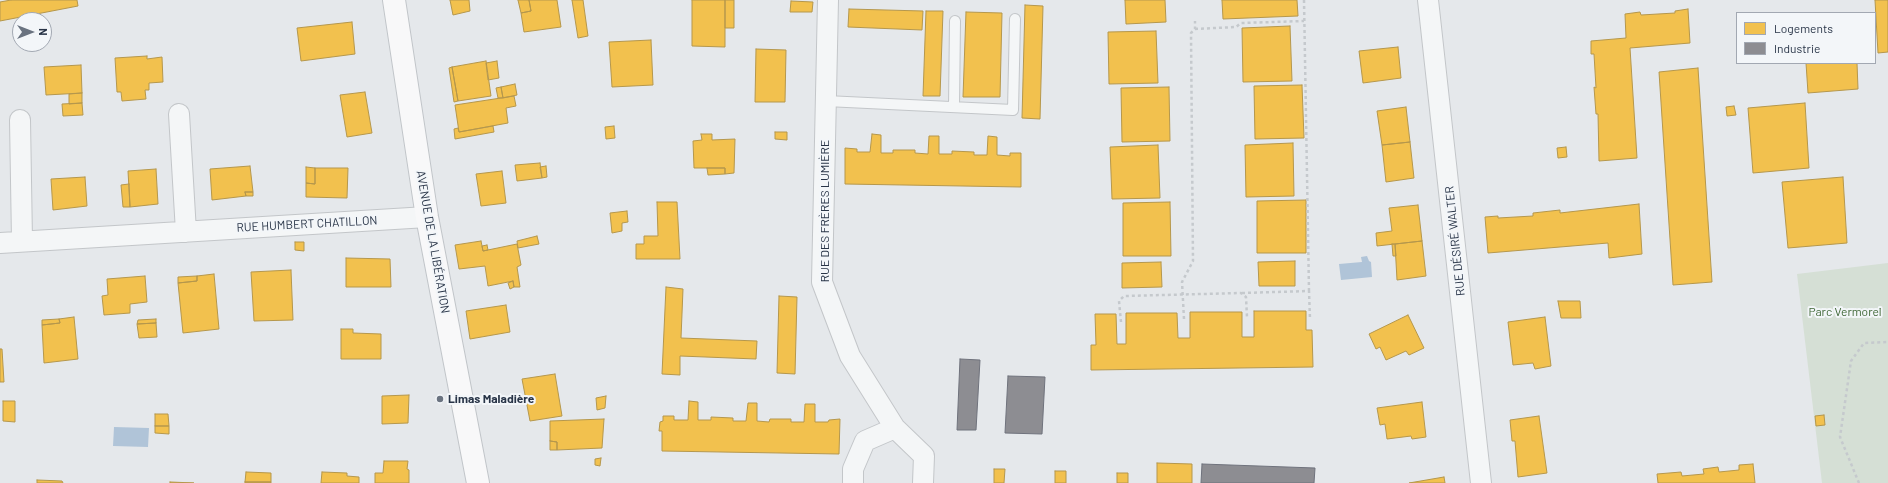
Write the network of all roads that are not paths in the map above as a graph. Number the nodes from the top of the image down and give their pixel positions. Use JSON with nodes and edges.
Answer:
{"nodes":[{"id":1,"x":394,"y":0,"type":"edge"},
{"id":2,"x":828,"y":0,"type":"edge"},
{"id":3,"x":1428,"y":0,"type":"edge"},
{"id":4,"x":1015,"y":19,"type":"dead end"},
{"id":5,"x":955,"y":21,"type":"dead end"},
{"id":6,"x":826,"y":101,"type":"junction"},
{"id":7,"x":954,"y":107,"type":"junction"},
{"id":8,"x":179,"y":114,"type":"dead end"},
{"id":9,"x":20,"y":120,"type":"dead end"},
{"id":10,"x":428,"y":217,"type":"junction"},
{"id":11,"x":186,"y":232,"type":"junction"},
{"id":12,"x":22,"y":241,"type":"junction"},
{"id":13,"x":0,"y":243,"type":"edge"},
{"id":14,"x":895,"y":428,"type":"junction"},
{"id":15,"x":478,"y":483,"type":"edge"},
{"id":16,"x":853,"y":483,"type":"edge"},
{"id":17,"x":923,"y":483,"type":"edge"},
{"id":18,"x":1481,"y":483,"type":"edge"}],
"edges":[{"from":1,"to":10,"type":"main road","name":"AVENUE DE LA LIBÉRATION"},
{"from":2,"to":6,"type":"street","name":"RUE DES FRÈRES LUMIÈRE"},
{"from":3,"to":18,"type":"street","name":"RUE DÉSIRÉ WALTER"},
{"from":4,"to":7,"type":"lane"},
{"from":5,"to":7,"type":"lane"},
{"from":6,"to":7,"type":"lane"},
{"from":6,"to":14,"type":"street","name":"RUE DES FRÈRES LUMIÈRE"},
{"from":8,"to":11,"type":"street"},
{"from":9,"to":12,"type":"street"},
{"from":10,"to":11,"type":"street","name":"RUE HUMBERT CHATILLON"},
{"from":10,"to":15,"type":"main road","name":"AVENUE DE LA LIBÉRATION"},
{"from":11,"to":12,"type":"street","name":"RUE HUMBERT CHATILLON"},
{"from":12,"to":13,"type":"street","name":"RUE HUMBERT CHATILLON"},
{"from":14,"to":16,"type":"street"},
{"from":14,"to":17,"type":"street","name":"RUE DES FRÈRES LUMIÈRE"}]}
